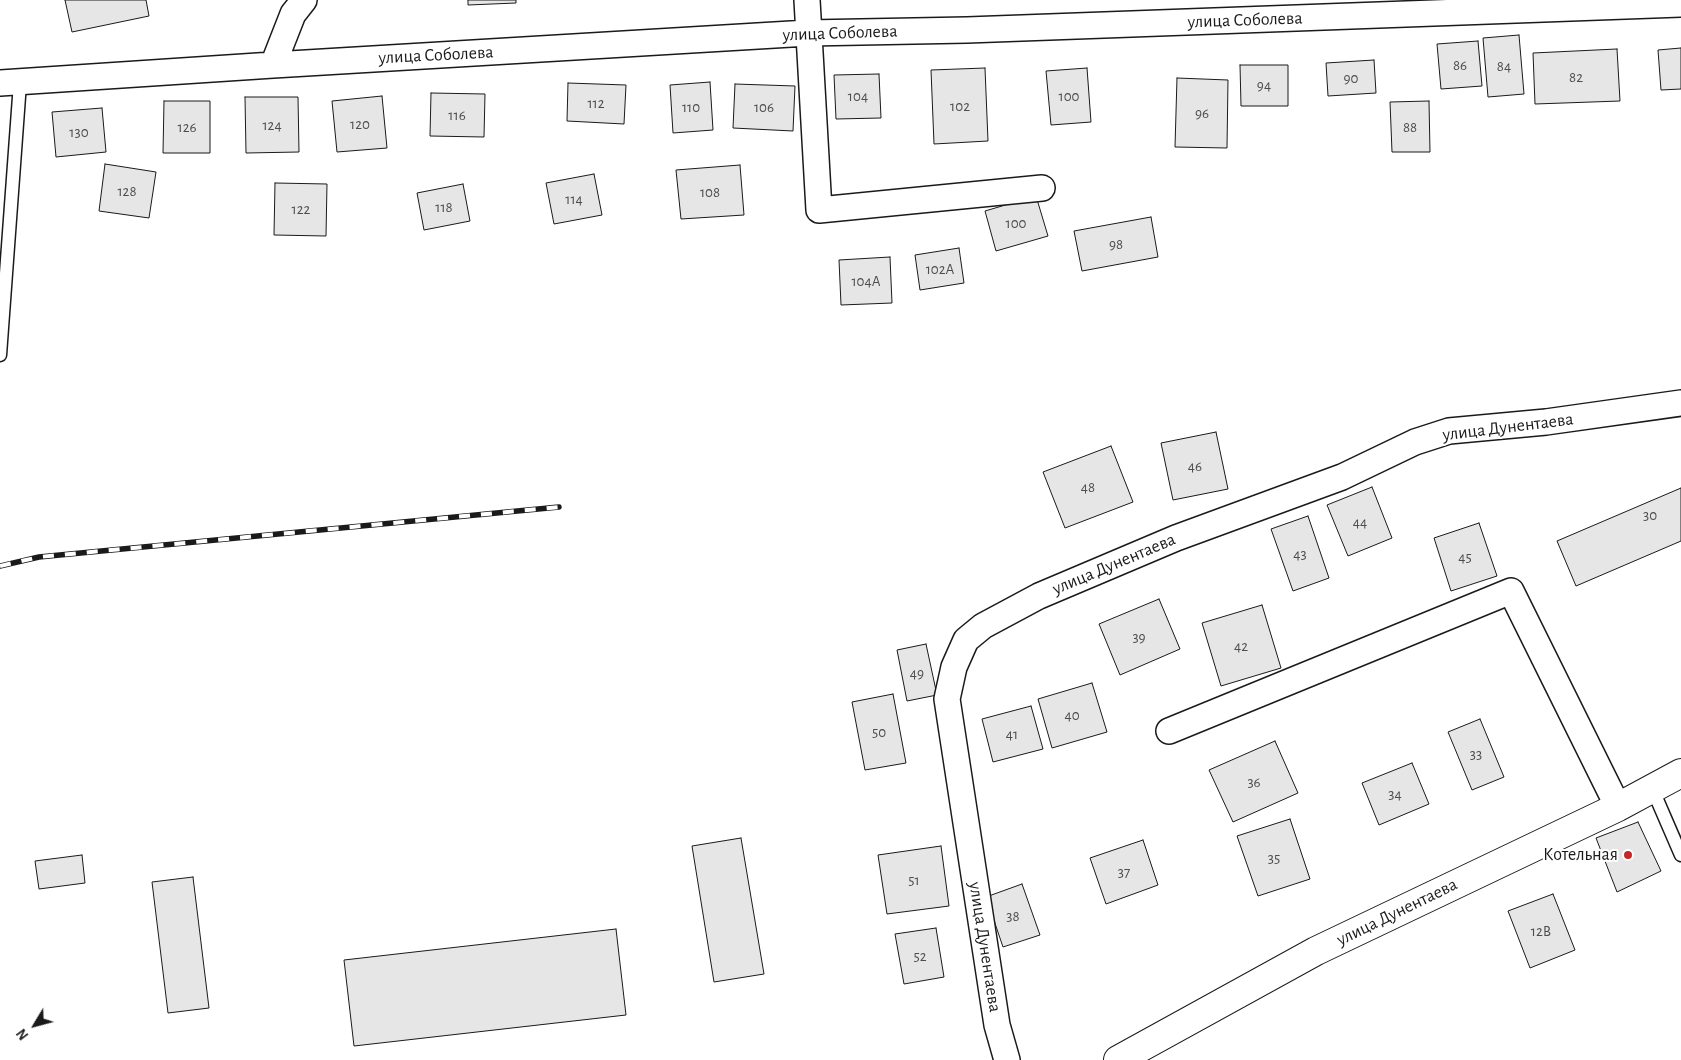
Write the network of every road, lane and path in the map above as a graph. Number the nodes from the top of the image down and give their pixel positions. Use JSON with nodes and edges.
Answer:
{"nodes":[{"id":1,"x":304,"y":0,"type":"edge"},
{"id":2,"x":807,"y":0,"type":"edge"},
{"id":3,"x":1681,"y":4,"type":"edge"},
{"id":4,"x":808,"y":33,"type":"junction"},
{"id":5,"x":273,"y":65,"type":"junction"},
{"id":6,"x":10,"y":84,"type":"edge"},
{"id":7,"x":1042,"y":188,"type":"dead end"},
{"id":8,"x":0,"y":355,"type":"edge"},
{"id":9,"x":1681,"y":403,"type":"edge"},
{"id":10,"x":1168,"y":731,"type":"dead end"},
{"id":11,"x":1681,"y":773,"type":"edge"},
{"id":12,"x":1652,"y":788,"type":"junction"},
{"id":13,"x":1618,"y":807,"type":"junction"},
{"id":14,"x":1681,"y":855,"type":"edge"},
{"id":15,"x":1007,"y":1060,"type":"edge"},
{"id":16,"x":1118,"y":1060,"type":"edge"}],
"edges":[{"from":1,"to":5,"type":"street"},
{"from":2,"to":4,"type":"street"},
{"from":3,"to":4,"type":"street","name":"улица Соболева"},
{"from":4,"to":5,"type":"street","name":"улица Соболева"},
{"from":4,"to":7,"type":"street"},
{"from":5,"to":6,"type":"street","name":"улица Соболева"},
{"from":6,"to":8,"type":"lane"},
{"from":9,"to":15,"type":"street","name":"улица Дунентаева"},
{"from":10,"to":13,"type":"street"},
{"from":11,"to":12,"type":"street","name":"улица Дунентаева"},
{"from":12,"to":13,"type":"street","name":"улица Дунентаева"},
{"from":12,"to":14,"type":"lane"},
{"from":13,"to":16,"type":"street","name":"улица Дунентаева"}]}
